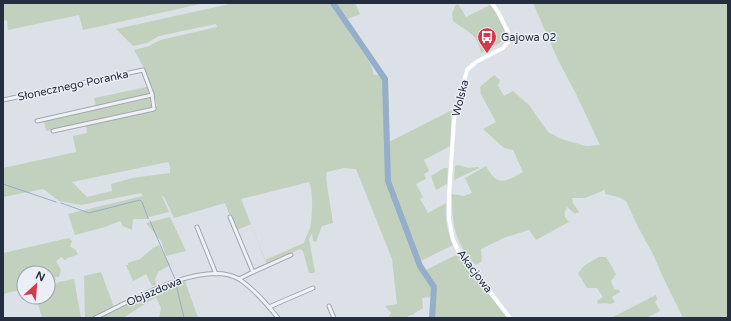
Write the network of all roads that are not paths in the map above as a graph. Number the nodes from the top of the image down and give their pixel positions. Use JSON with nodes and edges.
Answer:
{"nodes":[{"id":1,"x":492,"y":3,"type":"edge"},
{"id":2,"x":152,"y":95,"type":"junction"},
{"id":3,"x":3,"y":100,"type":"edge"},
{"id":4,"x":37,"y":121,"type":"dead end"},
{"id":5,"x":53,"y":130,"type":"dead end"},
{"id":6,"x":230,"y":217,"type":"dead end"},
{"id":7,"x":449,"y":219,"type":"joint"},
{"id":8,"x":197,"y":228,"type":"dead end"},
{"id":9,"x":291,"y":255,"type":"dead end"},
{"id":10,"x":253,"y":272,"type":"junction"},
{"id":11,"x":216,"y":274,"type":"junction"},
{"id":12,"x":239,"y":280,"type":"junction"},
{"id":13,"x":313,"y":288,"type":"dead end"},
{"id":14,"x":328,"y":306,"type":"dead end"},
{"id":15,"x":269,"y":307,"type":"junction"},
{"id":16,"x":95,"y":318,"type":"edge"},
{"id":17,"x":278,"y":318,"type":"edge"},
{"id":18,"x":334,"y":318,"type":"edge"},
{"id":19,"x":510,"y":318,"type":"edge"}],
"edges":[{"from":1,"to":7,"type":"street","name":"Wolska"},
{"from":2,"to":3,"type":"street","name":"Słonecznego Poranka"},
{"from":2,"to":4,"type":"street"},
{"from":2,"to":5,"type":"street"},
{"from":6,"to":10,"type":"street"},
{"from":7,"to":19,"type":"street","name":"Akacjowa"},
{"from":8,"to":11,"type":"street"},
{"from":9,"to":10,"type":"street"},
{"from":10,"to":12,"type":"street"},
{"from":11,"to":12,"type":"street","name":"Objazdowa"},
{"from":11,"to":16,"type":"street","name":"Objazdowa"},
{"from":12,"to":15,"type":"street","name":"Objazdowa"},
{"from":13,"to":15,"type":"street"},
{"from":14,"to":18,"type":"street"},
{"from":15,"to":17,"type":"street","name":"Objazdowa"}]}
